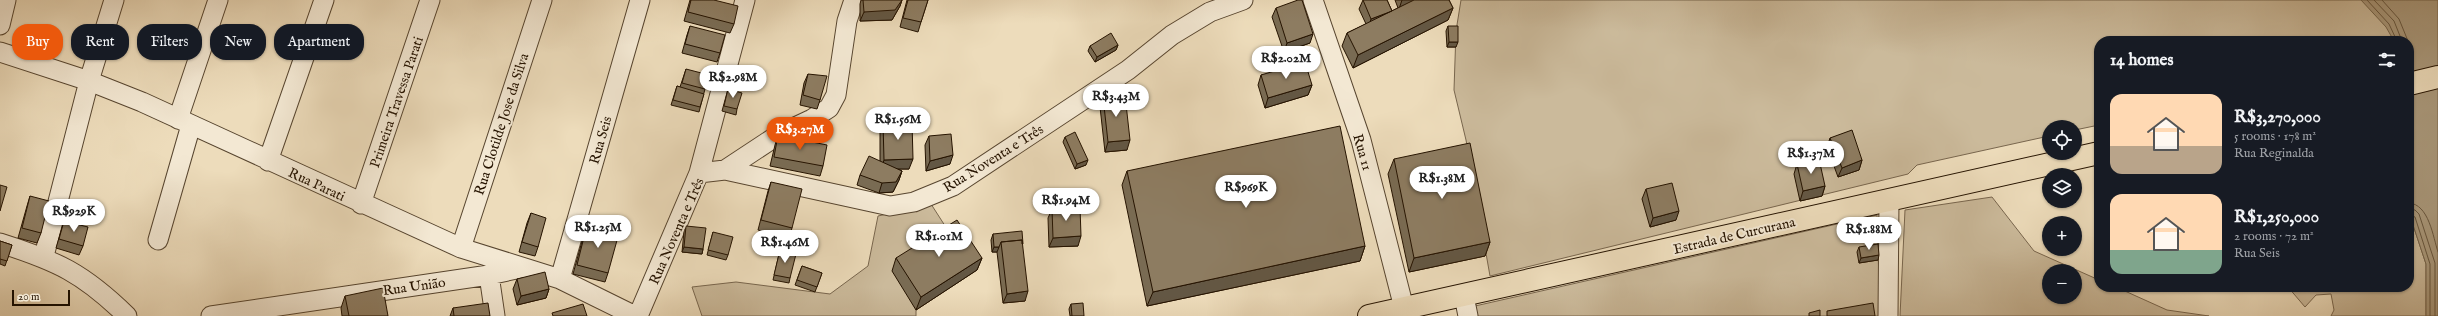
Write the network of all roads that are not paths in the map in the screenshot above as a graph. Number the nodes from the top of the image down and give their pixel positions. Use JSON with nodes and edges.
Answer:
{"nodes":[{"id":1,"x":6,"y":0,"type":"edge"},
{"id":2,"x":114,"y":0,"type":"edge"},
{"id":3,"x":218,"y":0,"type":"edge"},
{"id":4,"x":324,"y":0,"type":"edge"},
{"id":5,"x":430,"y":0,"type":"edge"},
{"id":6,"x":542,"y":0,"type":"edge"},
{"id":7,"x":640,"y":0,"type":"edge"},
{"id":8,"x":745,"y":0,"type":"edge"},
{"id":9,"x":854,"y":0,"type":"edge"},
{"id":10,"x":1243,"y":0,"type":"edge"},
{"id":11,"x":1312,"y":0,"type":"edge"},
{"id":12,"x":0,"y":24,"type":"edge"},
{"id":13,"x":0,"y":52,"type":"edge"},
{"id":14,"x":2438,"y":77,"type":"edge"},
{"id":15,"x":89,"y":81,"type":"junction"},
{"id":16,"x":2414,"y":83,"type":"edge"},
{"id":17,"x":185,"y":122,"type":"junction"},
{"id":18,"x":2094,"y":154,"type":"edge"},
{"id":19,"x":268,"y":161,"type":"junction"},
{"id":20,"x":725,"y":170,"type":"junction"},
{"id":21,"x":699,"y":173,"type":"junction"},
{"id":22,"x":1889,"y":199,"type":"junction"},
{"id":23,"x":361,"y":204,"type":"junction"},
{"id":24,"x":158,"y":240,"type":"dead end"},
{"id":25,"x":0,"y":243,"type":"edge"},
{"id":26,"x":461,"y":248,"type":"junction"},
{"id":27,"x":44,"y":256,"type":"junction"},
{"id":28,"x":520,"y":268,"type":"junction"},
{"id":29,"x":489,"y":275,"type":"junction"},
{"id":30,"x":560,"y":279,"type":"junction"},
{"id":31,"x":1466,"y":306,"type":"edge"},
{"id":32,"x":1404,"y":308,"type":"junction"},
{"id":33,"x":254,"y":313,"type":"edge"},
{"id":34,"x":127,"y":316,"type":"edge"},
{"id":35,"x":211,"y":316,"type":"edge"},
{"id":36,"x":495,"y":316,"type":"edge"},
{"id":37,"x":635,"y":316,"type":"edge"},
{"id":38,"x":638,"y":316,"type":"edge"},
{"id":39,"x":1369,"y":316,"type":"edge"},
{"id":40,"x":1888,"y":316,"type":"edge"}],
"edges":[{"from":1,"to":12,"type":"street"},
{"from":2,"to":15,"type":"street"},
{"from":3,"to":17,"type":"street"},
{"from":4,"to":19,"type":"street"},
{"from":5,"to":23,"type":"street","name":"Primeira Travessa Parati"},
{"from":6,"to":26,"type":"street","name":"Rua Clotilde Jose da Silva"},
{"from":7,"to":30,"type":"street","name":"Rua Seis"},
{"from":8,"to":21,"type":"street"},
{"from":9,"to":20,"type":"street"},
{"from":10,"to":20,"type":"street","name":"Rua Noventa e Três"},
{"from":11,"to":32,"type":"street","name":"Rua 11"},
{"from":13,"to":15,"type":"street","name":"Rua Parati"},
{"from":14,"to":16,"type":"main road"},
{"from":15,"to":17,"type":"street","name":"Rua Parati"},
{"from":15,"to":27,"type":"street"},
{"from":17,"to":19,"type":"street","name":"Rua Parati"},
{"from":17,"to":24,"type":"street"},
{"from":18,"to":22,"type":"main road","name":"Estrada de Curcurana"},
{"from":19,"to":23,"type":"street","name":"Rua Parati"},
{"from":20,"to":21,"type":"street","name":"Rua Noventa e Três"},
{"from":21,"to":38,"type":"street","name":"Rua Noventa e Três"},
{"from":22,"to":31,"type":"main road","name":"Estrada de Curcurana"},
{"from":22,"to":40,"type":"street"},
{"from":23,"to":26,"type":"street","name":"Rua Parati"},
{"from":25,"to":27,"type":"street"},
{"from":26,"to":28,"type":"street","name":"Rua Parati"},
{"from":27,"to":34,"type":"street"},
{"from":28,"to":29,"type":"street","name":"Rua União"},
{"from":28,"to":30,"type":"street","name":"Rua Parati"},
{"from":29,"to":33,"type":"street","name":"Rua União"},
{"from":29,"to":36,"type":"street"},
{"from":30,"to":37,"type":"street","name":"Rua Parati"},
{"from":31,"to":32,"type":"main road","name":"Estrada de Curcurana"},
{"from":32,"to":39,"type":"main road","name":"Estrada de Curcurana"},
{"from":33,"to":35,"type":"street","name":"Rua União"}]}
